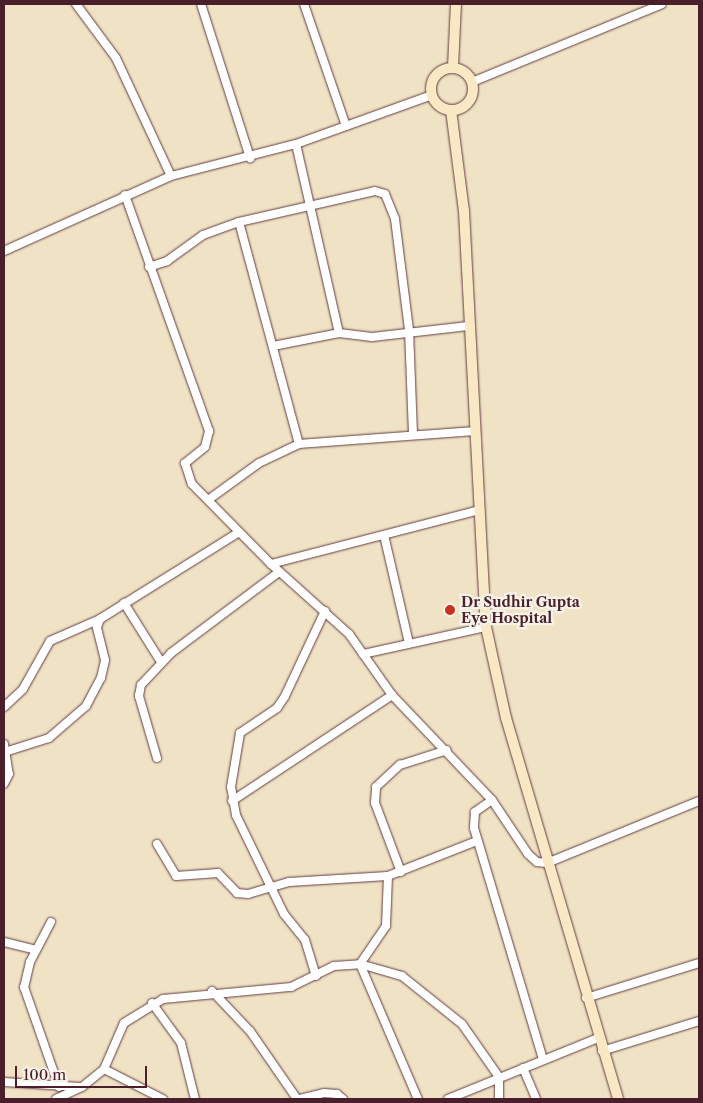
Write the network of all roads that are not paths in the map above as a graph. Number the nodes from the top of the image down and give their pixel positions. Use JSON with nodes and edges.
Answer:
{"nodes":[{"id":1,"x":76,"y":4,"type":"edge"},
{"id":2,"x":201,"y":4,"type":"edge"},
{"id":3,"x":304,"y":4,"type":"edge"},
{"id":4,"x":456,"y":4,"type":"edge"},
{"id":5,"x":662,"y":4,"type":"edge"},
{"id":6,"x":454,"y":67,"type":"junction"},
{"id":7,"x":472,"y":82,"type":"junction"},
{"id":8,"x":432,"y":95,"type":"junction"},
{"id":9,"x":450,"y":110,"type":"junction"},
{"id":10,"x":346,"y":126,"type":"junction"},
{"id":11,"x":296,"y":144,"type":"junction"},
{"id":12,"x":250,"y":158,"type":"junction"},
{"id":13,"x":171,"y":176,"type":"junction"},
{"id":14,"x":125,"y":195,"type":"junction"},
{"id":15,"x":312,"y":205,"type":"junction"},
{"id":16,"x":239,"y":222,"type":"junction"},
{"id":17,"x":4,"y":251,"type":"edge"},
{"id":18,"x":149,"y":267,"type":"junction"},
{"id":19,"x":468,"y":326,"type":"junction"},
{"id":20,"x":409,"y":330,"type":"junction"},
{"id":21,"x":339,"y":333,"type":"junction"},
{"id":22,"x":273,"y":346,"type":"junction"},
{"id":23,"x":475,"y":431,"type":"junction"},
{"id":24,"x":413,"y":433,"type":"junction"},
{"id":25,"x":299,"y":444,"type":"junction"},
{"id":26,"x":208,"y":500,"type":"junction"},
{"id":27,"x":480,"y":510,"type":"junction"},
{"id":28,"x":239,"y":532,"type":"junction"},
{"id":29,"x":384,"y":535,"type":"junction"},
{"id":30,"x":271,"y":564,"type":"junction"},
{"id":31,"x":279,"y":572,"type":"junction"},
{"id":32,"x":124,"y":603,"type":"junction"},
{"id":33,"x":325,"y":611,"type":"junction"},
{"id":34,"x":100,"y":619,"type":"junction"},
{"id":35,"x":486,"y":627,"type":"junction"},
{"id":36,"x":409,"y":643,"type":"junction"},
{"id":37,"x":362,"y":654,"type":"junction"},
{"id":38,"x":162,"y":662,"type":"junction"},
{"id":39,"x":392,"y":695,"type":"junction"},
{"id":40,"x":4,"y":707,"type":"edge"},
{"id":41,"x":6,"y":747,"type":"edge"},
{"id":42,"x":447,"y":750,"type":"junction"},
{"id":43,"x":157,"y":758,"type":"dead end"},
{"id":44,"x":4,"y":784,"type":"edge"},
{"id":45,"x":492,"y":800,"type":"junction"},
{"id":46,"x":699,"y":800,"type":"edge"},
{"id":47,"x":232,"y":801,"type":"junction"},
{"id":48,"x":477,"y":841,"type":"junction"},
{"id":49,"x":157,"y":844,"type":"dead end"},
{"id":50,"x":547,"y":862,"type":"junction"},
{"id":51,"x":401,"y":872,"type":"junction"},
{"id":52,"x":388,"y":876,"type":"junction"},
{"id":53,"x":272,"y":886,"type":"junction"},
{"id":54,"x":51,"y":922,"type":"dead end"},
{"id":55,"x":4,"y":942,"type":"edge"},
{"id":56,"x":36,"y":950,"type":"junction"},
{"id":57,"x":699,"y":963,"type":"edge"},
{"id":58,"x":360,"y":964,"type":"junction"},
{"id":59,"x":316,"y":976,"type":"junction"},
{"id":60,"x":212,"y":991,"type":"junction"},
{"id":61,"x":586,"y":998,"type":"junction"},
{"id":62,"x":152,"y":1003,"type":"junction"},
{"id":63,"x":699,"y":1021,"type":"edge"},
{"id":64,"x":598,"y":1038,"type":"junction"},
{"id":65,"x":602,"y":1051,"type":"junction"},
{"id":66,"x":543,"y":1059,"type":"junction"},
{"id":67,"x":524,"y":1068,"type":"junction"},
{"id":68,"x":104,"y":1069,"type":"junction"},
{"id":69,"x":499,"y":1077,"type":"junction"},
{"id":70,"x":4,"y":1082,"type":"edge"},
{"id":71,"x":59,"y":1087,"type":"junction"},
{"id":72,"x":82,"y":1087,"type":"junction"},
{"id":73,"x":56,"y":1099,"type":"edge"},
{"id":74,"x":163,"y":1099,"type":"edge"},
{"id":75,"x":195,"y":1099,"type":"edge"},
{"id":76,"x":298,"y":1099,"type":"edge"},
{"id":77,"x":343,"y":1099,"type":"edge"},
{"id":78,"x":418,"y":1099,"type":"edge"},
{"id":79,"x":448,"y":1099,"type":"edge"},
{"id":80,"x":498,"y":1099,"type":"edge"},
{"id":81,"x":536,"y":1099,"type":"edge"},
{"id":82,"x":618,"y":1099,"type":"edge"}],
"edges":[{"from":1,"to":13,"type":"street"},
{"from":2,"to":12,"type":"street"},
{"from":3,"to":10,"type":"street"},
{"from":4,"to":6,"type":"street"},
{"from":5,"to":7,"type":"street"},
{"from":6,"to":7,"type":"street"},
{"from":6,"to":8,"type":"street"},
{"from":7,"to":9,"type":"street"},
{"from":8,"to":9,"type":"street"},
{"from":8,"to":10,"type":"street"},
{"from":9,"to":19,"type":"street"},
{"from":10,"to":11,"type":"street"},
{"from":11,"to":12,"type":"street"},
{"from":11,"to":15,"type":"street"},
{"from":12,"to":13,"type":"street"},
{"from":13,"to":14,"type":"street"},
{"from":14,"to":17,"type":"street"},
{"from":14,"to":18,"type":"street"},
{"from":15,"to":16,"type":"street"},
{"from":15,"to":20,"type":"street"},
{"from":15,"to":21,"type":"street"},
{"from":16,"to":18,"type":"street"},
{"from":16,"to":22,"type":"street"},
{"from":18,"to":26,"type":"street"},
{"from":19,"to":20,"type":"street"},
{"from":19,"to":23,"type":"street"},
{"from":20,"to":21,"type":"street"},
{"from":20,"to":24,"type":"street"},
{"from":21,"to":22,"type":"street"},
{"from":22,"to":25,"type":"street"},
{"from":23,"to":24,"type":"street"},
{"from":23,"to":27,"type":"street"},
{"from":24,"to":25,"type":"street"},
{"from":25,"to":26,"type":"street"},
{"from":26,"to":28,"type":"street"},
{"from":27,"to":29,"type":"street"},
{"from":27,"to":35,"type":"street"},
{"from":28,"to":30,"type":"street"},
{"from":28,"to":32,"type":"street"},
{"from":29,"to":30,"type":"street"},
{"from":29,"to":36,"type":"street"},
{"from":30,"to":31,"type":"street"},
{"from":31,"to":33,"type":"street"},
{"from":31,"to":38,"type":"street"},
{"from":32,"to":34,"type":"street"},
{"from":32,"to":38,"type":"street"},
{"from":33,"to":37,"type":"street"},
{"from":33,"to":47,"type":"street"},
{"from":34,"to":40,"type":"street"},
{"from":34,"to":41,"type":"street"},
{"from":35,"to":36,"type":"street"},
{"from":35,"to":50,"type":"street"},
{"from":36,"to":37,"type":"street"},
{"from":37,"to":39,"type":"street"},
{"from":38,"to":43,"type":"street"},
{"from":39,"to":42,"type":"street"},
{"from":39,"to":47,"type":"street"},
{"from":41,"to":44,"type":"street"},
{"from":42,"to":45,"type":"street"},
{"from":42,"to":51,"type":"street"},
{"from":45,"to":48,"type":"street"},
{"from":45,"to":50,"type":"street"},
{"from":46,"to":50,"type":"street"},
{"from":47,"to":53,"type":"street"},
{"from":48,"to":51,"type":"street"},
{"from":48,"to":66,"type":"street"},
{"from":49,"to":53,"type":"street"},
{"from":50,"to":61,"type":"street"},
{"from":51,"to":52,"type":"street"},
{"from":52,"to":53,"type":"street"},
{"from":52,"to":58,"type":"street"},
{"from":53,"to":59,"type":"street"},
{"from":54,"to":56,"type":"street"},
{"from":55,"to":56,"type":"street"},
{"from":56,"to":71,"type":"street"},
{"from":57,"to":61,"type":"street"},
{"from":58,"to":59,"type":"street"},
{"from":58,"to":69,"type":"street"},
{"from":58,"to":78,"type":"street"},
{"from":59,"to":60,"type":"street"},
{"from":60,"to":62,"type":"street"},
{"from":60,"to":76,"type":"street"},
{"from":61,"to":64,"type":"street"},
{"from":62,"to":68,"type":"street"},
{"from":62,"to":75,"type":"street"},
{"from":63,"to":65,"type":"street"},
{"from":64,"to":65,"type":"street"},
{"from":64,"to":66,"type":"street"},
{"from":65,"to":82,"type":"street"},
{"from":66,"to":67,"type":"street"},
{"from":67,"to":69,"type":"street"},
{"from":67,"to":81,"type":"street"},
{"from":68,"to":72,"type":"street"},
{"from":68,"to":74,"type":"street"},
{"from":69,"to":79,"type":"street"},
{"from":69,"to":80,"type":"street"},
{"from":70,"to":71,"type":"street"},
{"from":71,"to":72,"type":"street"},
{"from":72,"to":73,"type":"street"},
{"from":76,"to":77,"type":"street"}]}
